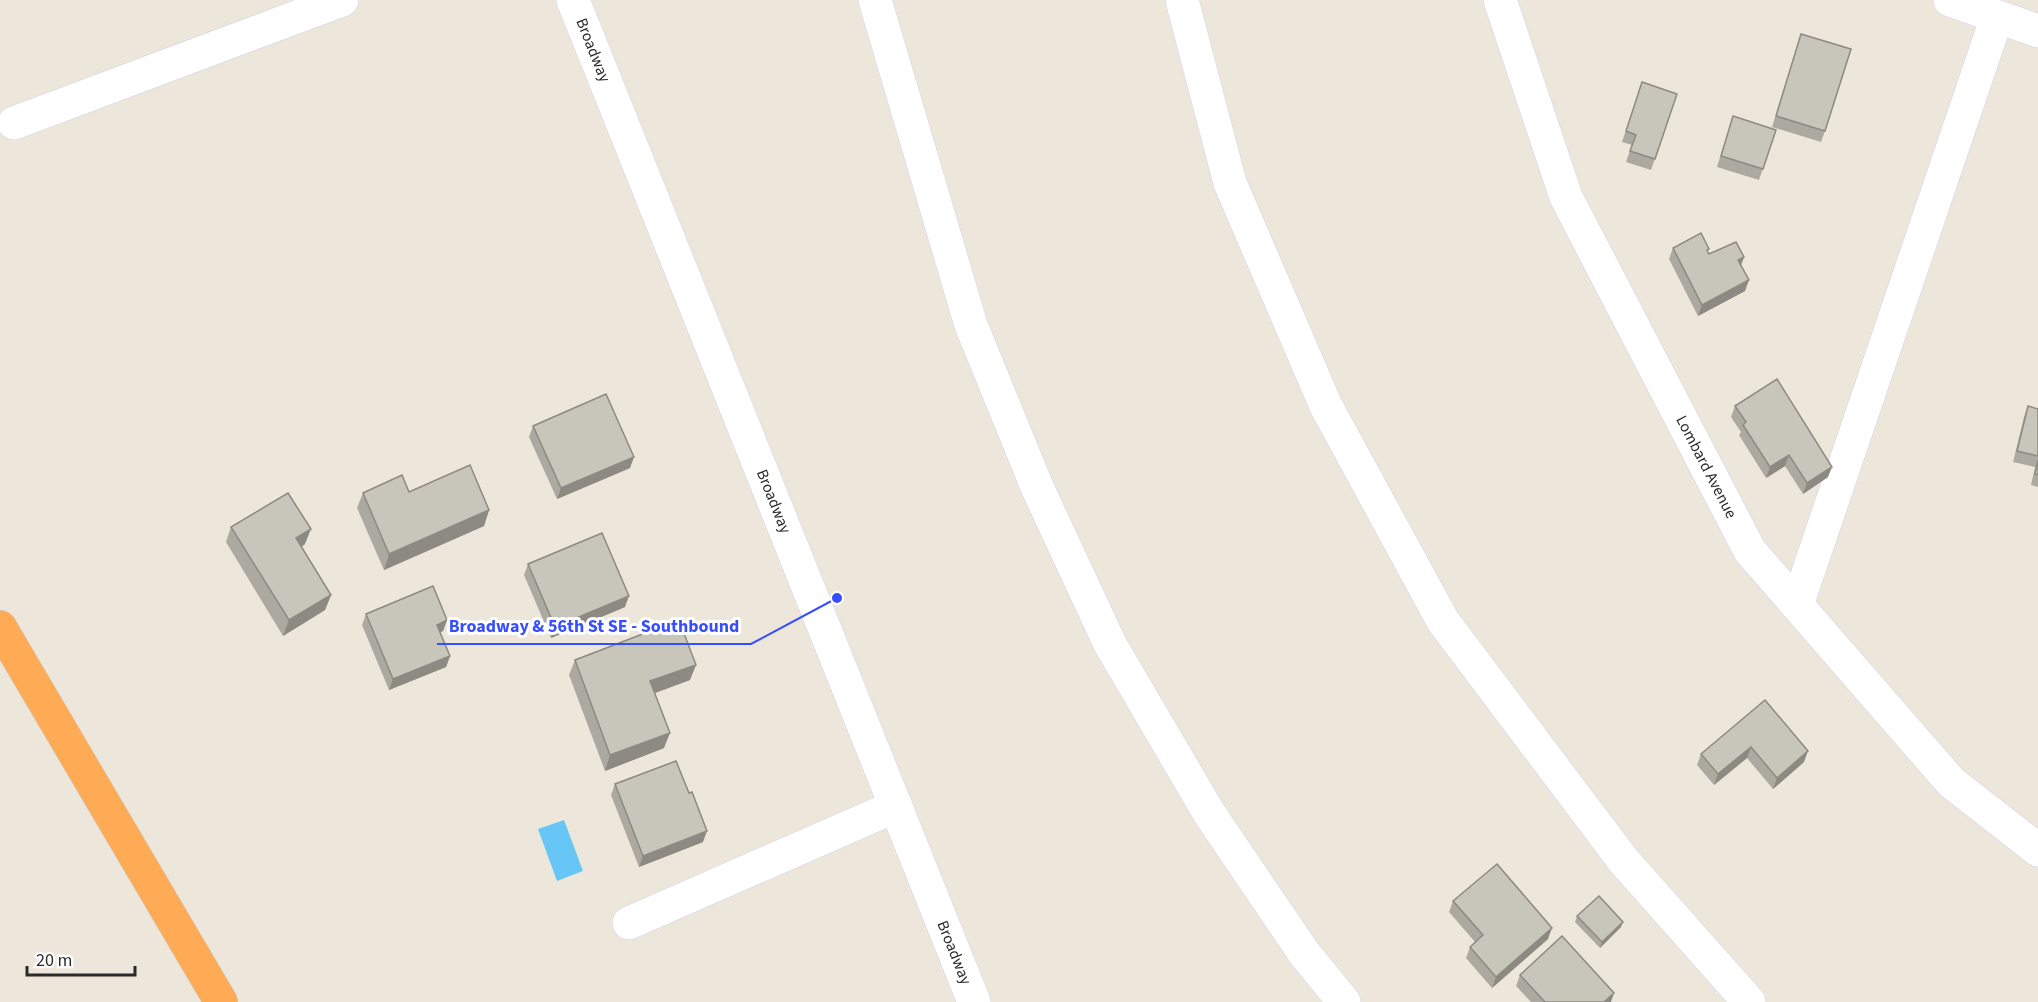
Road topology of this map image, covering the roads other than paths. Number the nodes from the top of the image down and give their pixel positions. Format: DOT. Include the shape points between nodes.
graph roads {
  1 [pos="342,0"];
  2 [pos="573,0"];
  3 [pos="875,0"];
  4 [pos="1182,0"];
  5 [pos="1500,0"];
  6 [pos="1972,6"];
  7 [pos="2038,31"];
  8 [pos="14,123"];
  9 [pos="1797,605"];
  10 [pos="0,627"];
  11 [pos="896,806"];
  12 [pos="2038,850"];
  13 [pos="630,923"];
  14 [pos="221,1002"];
  15 [pos="974,1002"];
  16 [pos="1344,1002"];
  17 [pos="1749,1002"];
  1 -- 8 [label="street"];
  2 -- 11 [label="street, Broadway"];
  3 -- 16 [label="street" via="971,325 1036,487 1110,644 1209,813 1304,953"];
  4 -- 17 [label="street" via="1230,183 1326,406 1443,621 1623,860"];
  5 -- 9 [label="street, Lombard Avenue" via="1566,197 1750,551"];
  6 -- 7 [label="street"];
  6 -- 9 [label="street"];
  9 -- 12 [label="street, Lombard Avenue" via="1951,782"];
  10 -- 14 [label="highway"];
  11 -- 13 [label="street"];
  11 -- 15 [label="street, Broadway"];
}
